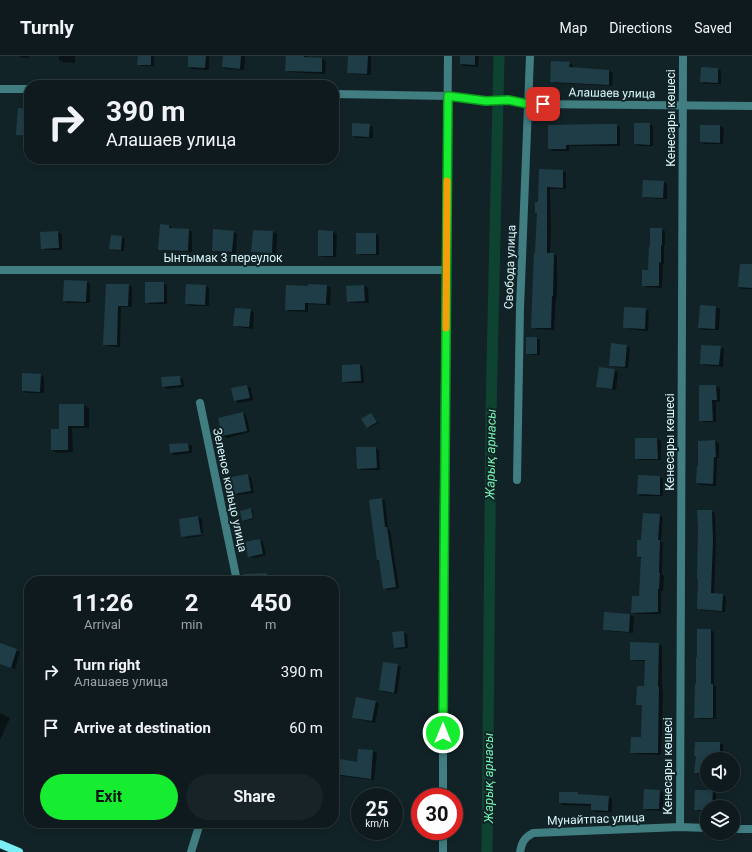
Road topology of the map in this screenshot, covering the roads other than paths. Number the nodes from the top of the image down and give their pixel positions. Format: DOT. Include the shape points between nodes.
graph roads {
  1 [pos="448,56"];
  2 [pos="530,56"];
  3 [pos="683,56"];
  4 [pos="0,89"];
  5 [pos="24,89"];
  6 [pos="339,94"];
  7 [pos="448,96"];
  8 [pos="528,104"];
  9 [pos="683,106"];
  10 [pos="752,106"];
  11 [pos="0,270"];
  12 [pos="446,270"];
  13 [pos="200,403"];
  14 [pos="517,480"];
  15 [pos="236,576"];
  16 [pos="443,788"];
  17 [pos="680,827"];
  18 [pos="198,828"];
  19 [pos="700,828"];
  20 [pos="740,829"];
  21 [pos="752,829"];
  22 [pos="443,840"];
  23 [pos="3,848"];
  24 [pos="19,852"];
  25 [pos="191,852"];
  26 [pos="443,852"];
  27 [pos="520,852"];
  1 -- 7 [label="street"];
  2 -- 8 [label="street, Свобода улица"];
  3 -- 9 [label="street, Кенесары көшесі"];
  4 -- 5 [label="street"];
  6 -- 7 [label="street, Алашаев улица"];
  7 -- 8 [label="street, Алашаев улица"];
  7 -- 12 [label="street"];
  8 -- 9 [label="street, Алашаев улица"];
  8 -- 14 [label="street, Свобода улица" via="520,308"];
  9 -- 10 [label="street, Алашаев улица"];
  9 -- 17 [label="street, Кенесары көшесі"];
  11 -- 12 [label="street, Ынтымак 3 переулок"];
  12 -- 16 [label="street"];
  13 -- 15 [label="street, Зеленое кольцо улица"];
  17 -- 19 [label="street, Мунайтпас улица"];
  17 -- 27 [label="street, Мунайтпас улица" via="533,833 526,837"];
  18 -- 25 [label="street"];
  20 -- 21 [label="street"];
  22 -- 26 [label="street"];
  23 -- 24 [label="street"];
}
